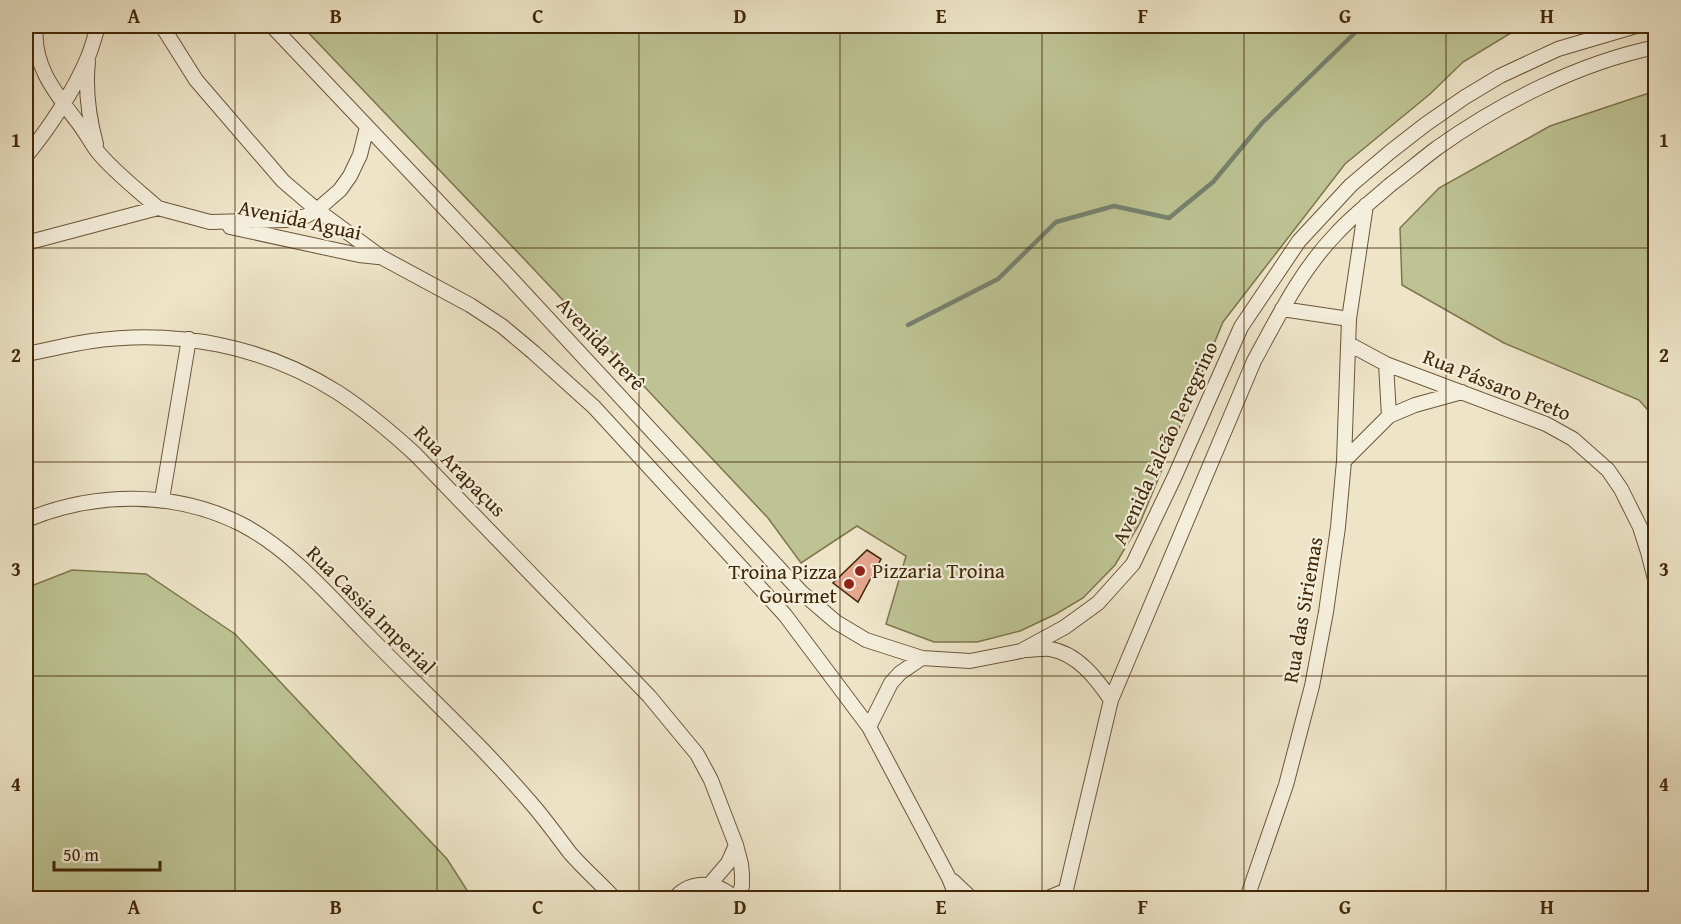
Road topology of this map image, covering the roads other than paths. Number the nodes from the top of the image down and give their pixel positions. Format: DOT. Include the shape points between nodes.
graph roads {
  1 [pos="36,26"];
  2 [pos="98,26"];
  3 [pos="162,26"];
  4 [pos="272,26"];
  5 [pos="1636,26"];
  6 [pos="1656,47"];
  7 [pos="32,56"];
  8 [pos="88,57"];
  9 [pos="63,103"];
  10 [pos="368,127"];
  11 [pos="98,152"];
  12 [pos="26,156"];
  13 [pos="1366,205"];
  14 [pos="158,208"];
  15 [pos="317,210"];
  16 [pos="210,222"];
  17 [pos="26,243"];
  18 [pos="381,257"];
  19 [pos="1282,309"];
  20 [pos="1349,319"];
  21 [pos="189,339"];
  22 [pos="1349,344"];
  23 [pos="26,354"];
  24 [pos="1386,364"];
  25 [pos="1462,392"];
  26 [pos="1389,416"];
  27 [pos="1344,461"];
  28 [pos="162,500"];
  29 [pos="26,520"];
  30 [pos="1656,583"];
  31 [pos="1021,651"];
  32 [pos="922,658"];
  33 [pos="1111,700"];
  34 [pos="869,727"];
  35 [pos="736,845"];
  36 [pos="949,878"];
  37 [pos="710,884"];
  38 [pos="1064,895"];
  39 [pos="614,898"];
  40 [pos="675,898"];
  41 [pos="736,898"];
  42 [pos="957,898"];
  43 [pos="971,898"];
  44 [pos="1048,898"];
  45 [pos="1247,898"];
  1 -- 7 [label="street"];
  2 -- 8 [label="street"];
  3 -- 15 [label="street" via="196,80 283,181"];
  4 -- 10 [label="street, Avenida Irerê"];
  5 -- 31 [label="street, Avenida Falcão Peregrino" via="1558,49 1500,76 1426,124 1351,186 1299,241 1241,327 1133,564 1098,603"];
  6 -- 13 [label="street" via="1631,52 1557,80 1507,105 1436,148"];
  7 -- 9 [label="street"];
  8 -- 9 [label="street"];
  8 -- 11 [label="street" via="88,104"];
  9 -- 11 [label="street"];
  9 -- 12 [label="street"];
  10 -- 15 [label="street" via="350,176"];
  10 -- 32 [label="street, Avenida Irerê" via="801,592 836,622 866,640"];
  11 -- 14 [label="street"];
  13 -- 19 [label="street" via="1335,235"];
  13 -- 20 [label="street, Rua das Siriemas"];
  14 -- 16 [label="street, Avenida Aguai"];
  14 -- 17 [label="street, Avenida Aguai"];
  15 -- 16 [label="street, Avenida Aguai" via="286,220"];
  15 -- 18 [label="street"];
  16 -- 18 [label="street, Avenida Aguai"];
  18 -- 34 [label="street" via="470,305 510,333 594,407 786,615"];
  19 -- 20 [label="street"];
  19 -- 33 [label="street" via="1254,361"];
  20 -- 22 [label="street, Rua das Siriemas"];
  21 -- 23 [label="street, Rua Arapaçus" via="137,337 92,341"];
  21 -- 28 [label="street"];
  21 -- 35 [label="street, Rua Arapaçus" via="243,350 313,379 346,398 416,454 678,730 711,780"];
  22 -- 24 [label="street, Rua Pássaro Preto"];
  22 -- 27 [label="street, Rua das Siriemas"];
  24 -- 25 [label="street, Rua Pássaro Preto"];
  24 -- 26 [label="street"];
  25 -- 26 [label="street"];
  25 -- 30 [label="street, Rua Pássaro Preto" via="1546,424 1595,457 1631,507"];
  26 -- 27 [label="street"];
  27 -- 45 [label="street, Rua das Siriemas" via="1326,612 1312,686 1286,785"];
  28 -- 29 [label="street, Rua Cassia Imperial" via="135,498 82,503"];
  28 -- 39 [label="street, Rua Cassia Imperial" via="239,523 308,574 532,803 572,854"];
  31 -- 32 [label="street, Avenida Falcão Peregrino" via="970,661"];
  31 -- 33 [label="street" via="1050,649 1069,655 1085,667"];
  32 -- 34 [label="street" via="891,683"];
  33 -- 38 [label="street"];
  34 -- 36 [label="street"];
  35 -- 37 [label="street" via="728,863"];
  35 -- 41 [label="street, Rua Arapaçus" via="742,886"];
  36 -- 42 [label="street"];
  36 -- 43 [label="street"];
  37 -- 40 [label="street" via="686,888"];
  37 -- 41 [label="street"];
  38 -- 44 [label="street"];
}
